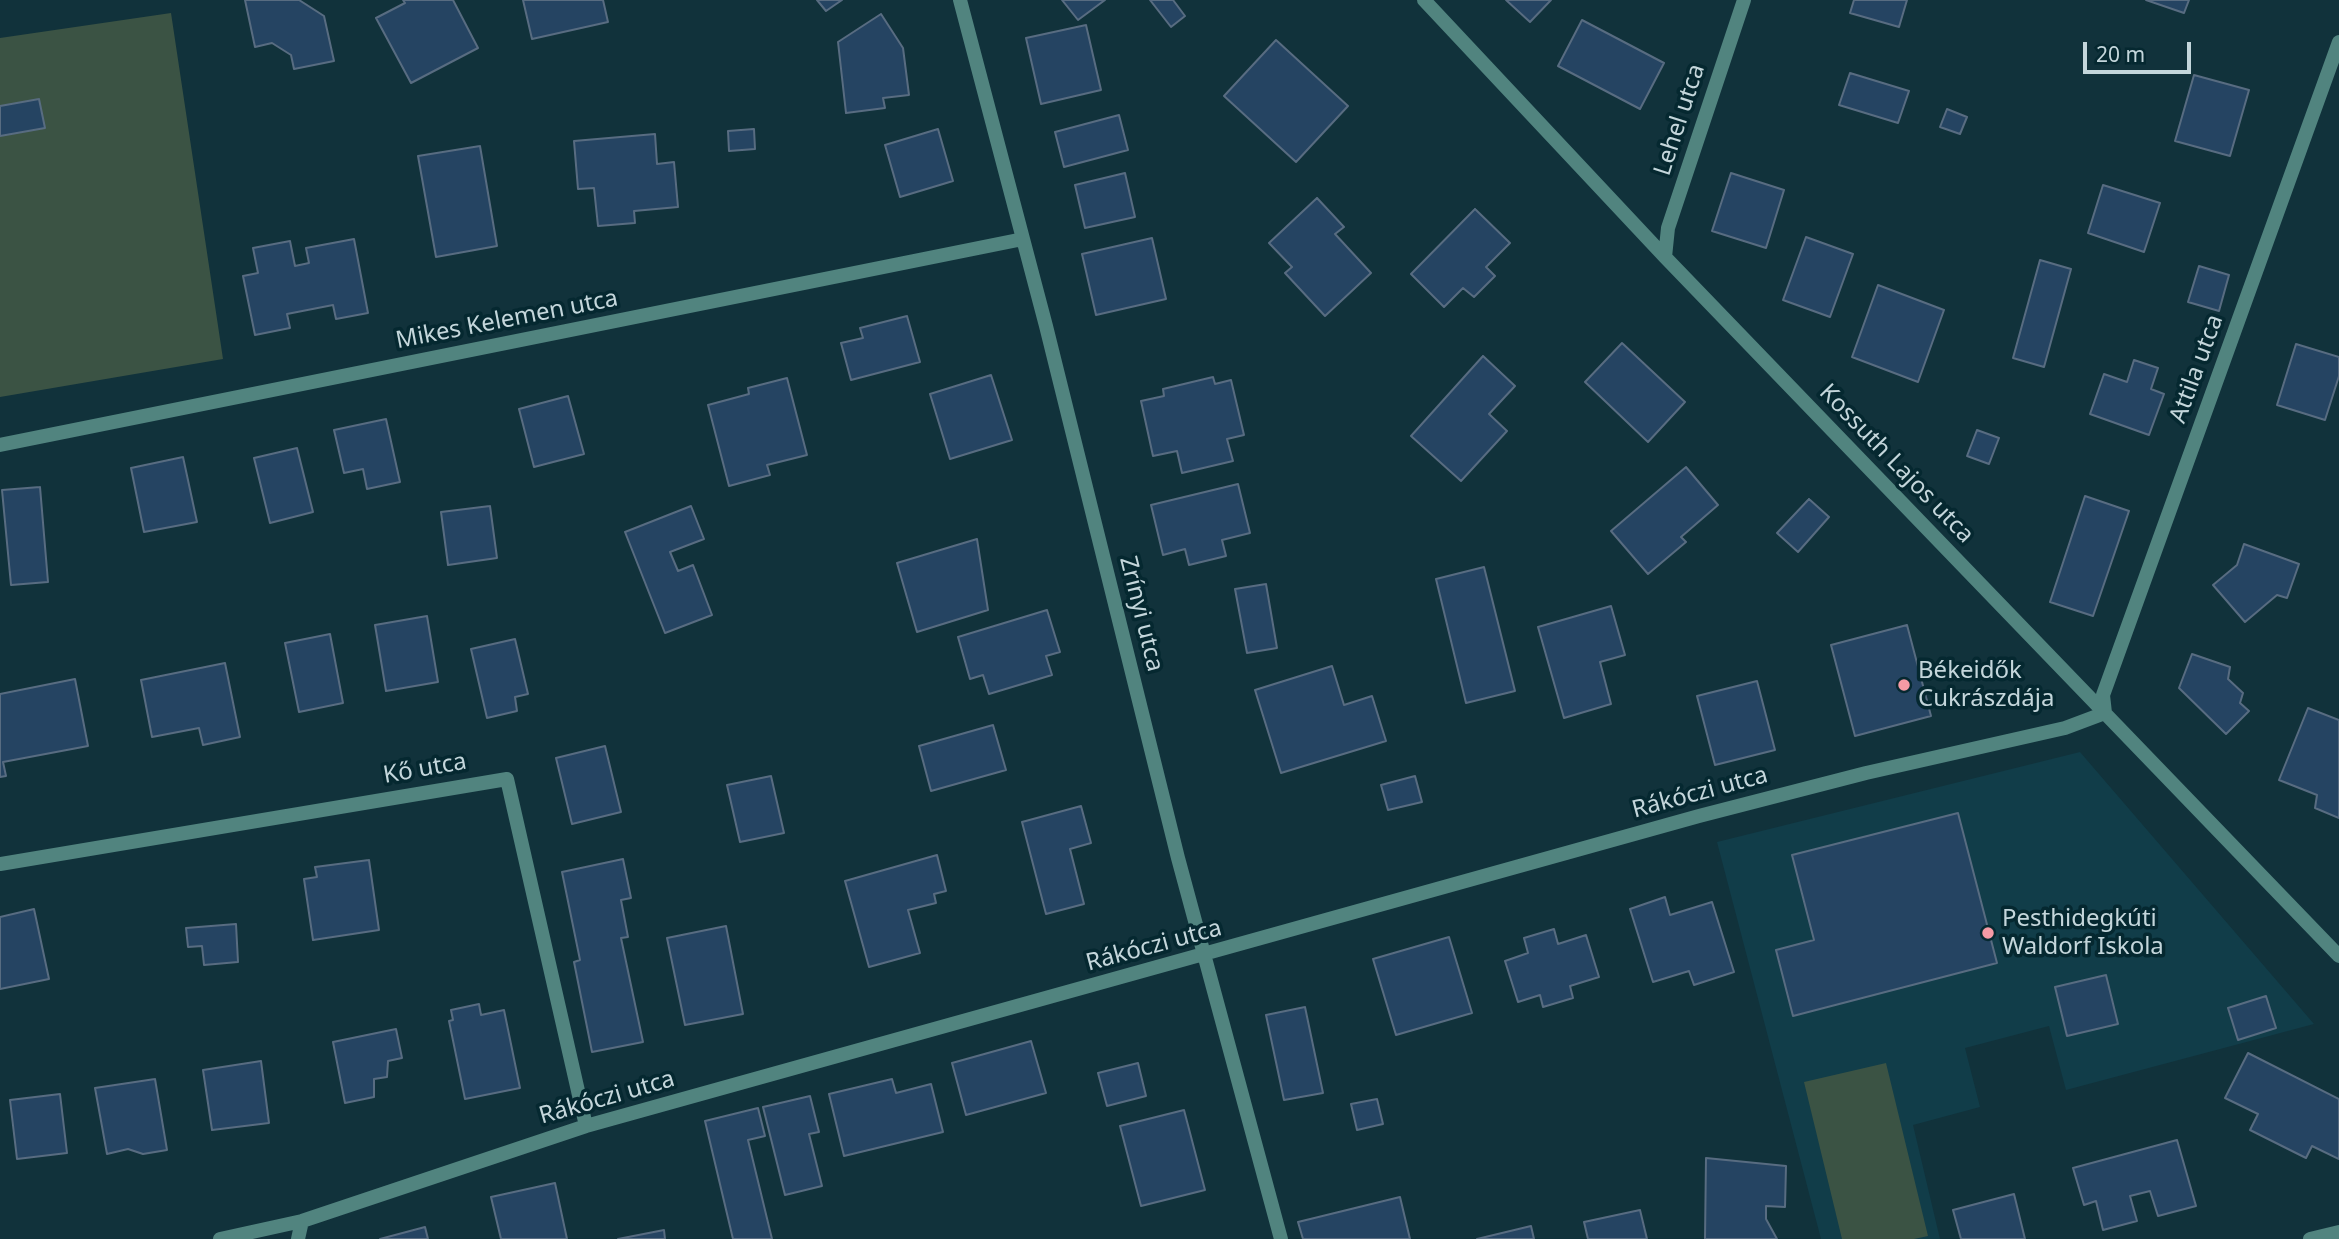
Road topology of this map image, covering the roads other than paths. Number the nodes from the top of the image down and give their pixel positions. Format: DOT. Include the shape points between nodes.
graph roads {
  1 [pos="960,0"];
  2 [pos="1424,0"];
  3 [pos="1744,0"];
  4 [pos="2339,42"];
  5 [pos="1023,239"];
  6 [pos="1665,257"];
  7 [pos="0,445"];
  8 [pos="2105,713"];
  9 [pos="0,864"];
  10 [pos="1204,956"];
  11 [pos="2339,956"];
  12 [pos="586,1126"];
  13 [pos="302,1221"];
  14 [pos="2339,1232"];
  15 [pos="220,1239"];
  16 [pos="298,1239"];
  17 [pos="1281,1239"];
  18 [pos="2310,1239"];
  1 -- 5 [label="street, Zrínyi utca"];
  2 -- 6 [label="street, Kossuth Lajos utca"];
  3 -- 6 [label="street, Lehel utca" via="1668,228"];
  4 -- 8 [label="street, Attila utca" via="2104,695"];
  5 -- 7 [label="street, Mikes Kelemen utca"];
  5 -- 10 [label="street, Zrínyi utca"];
  6 -- 8 [label="street, Kossuth Lajos utca"];
  8 -- 10 [label="street, Rákóczi utca" via="2065,727 1711,813"];
  8 -- 11 [label="street, Kossuth Lajos utca"];
  9 -- 12 [label="street, Kő utca" via="507,779"];
  10 -- 12 [label="street, Rákóczi utca"];
  10 -- 17 [label="street, Zrínyi utca"];
  12 -- 13 [label="street, Rákóczi utca"];
  13 -- 15 [label="street, Rákóczi utca"];
  13 -- 16 [label="street"];
  14 -- 18 [label="street"];
}
